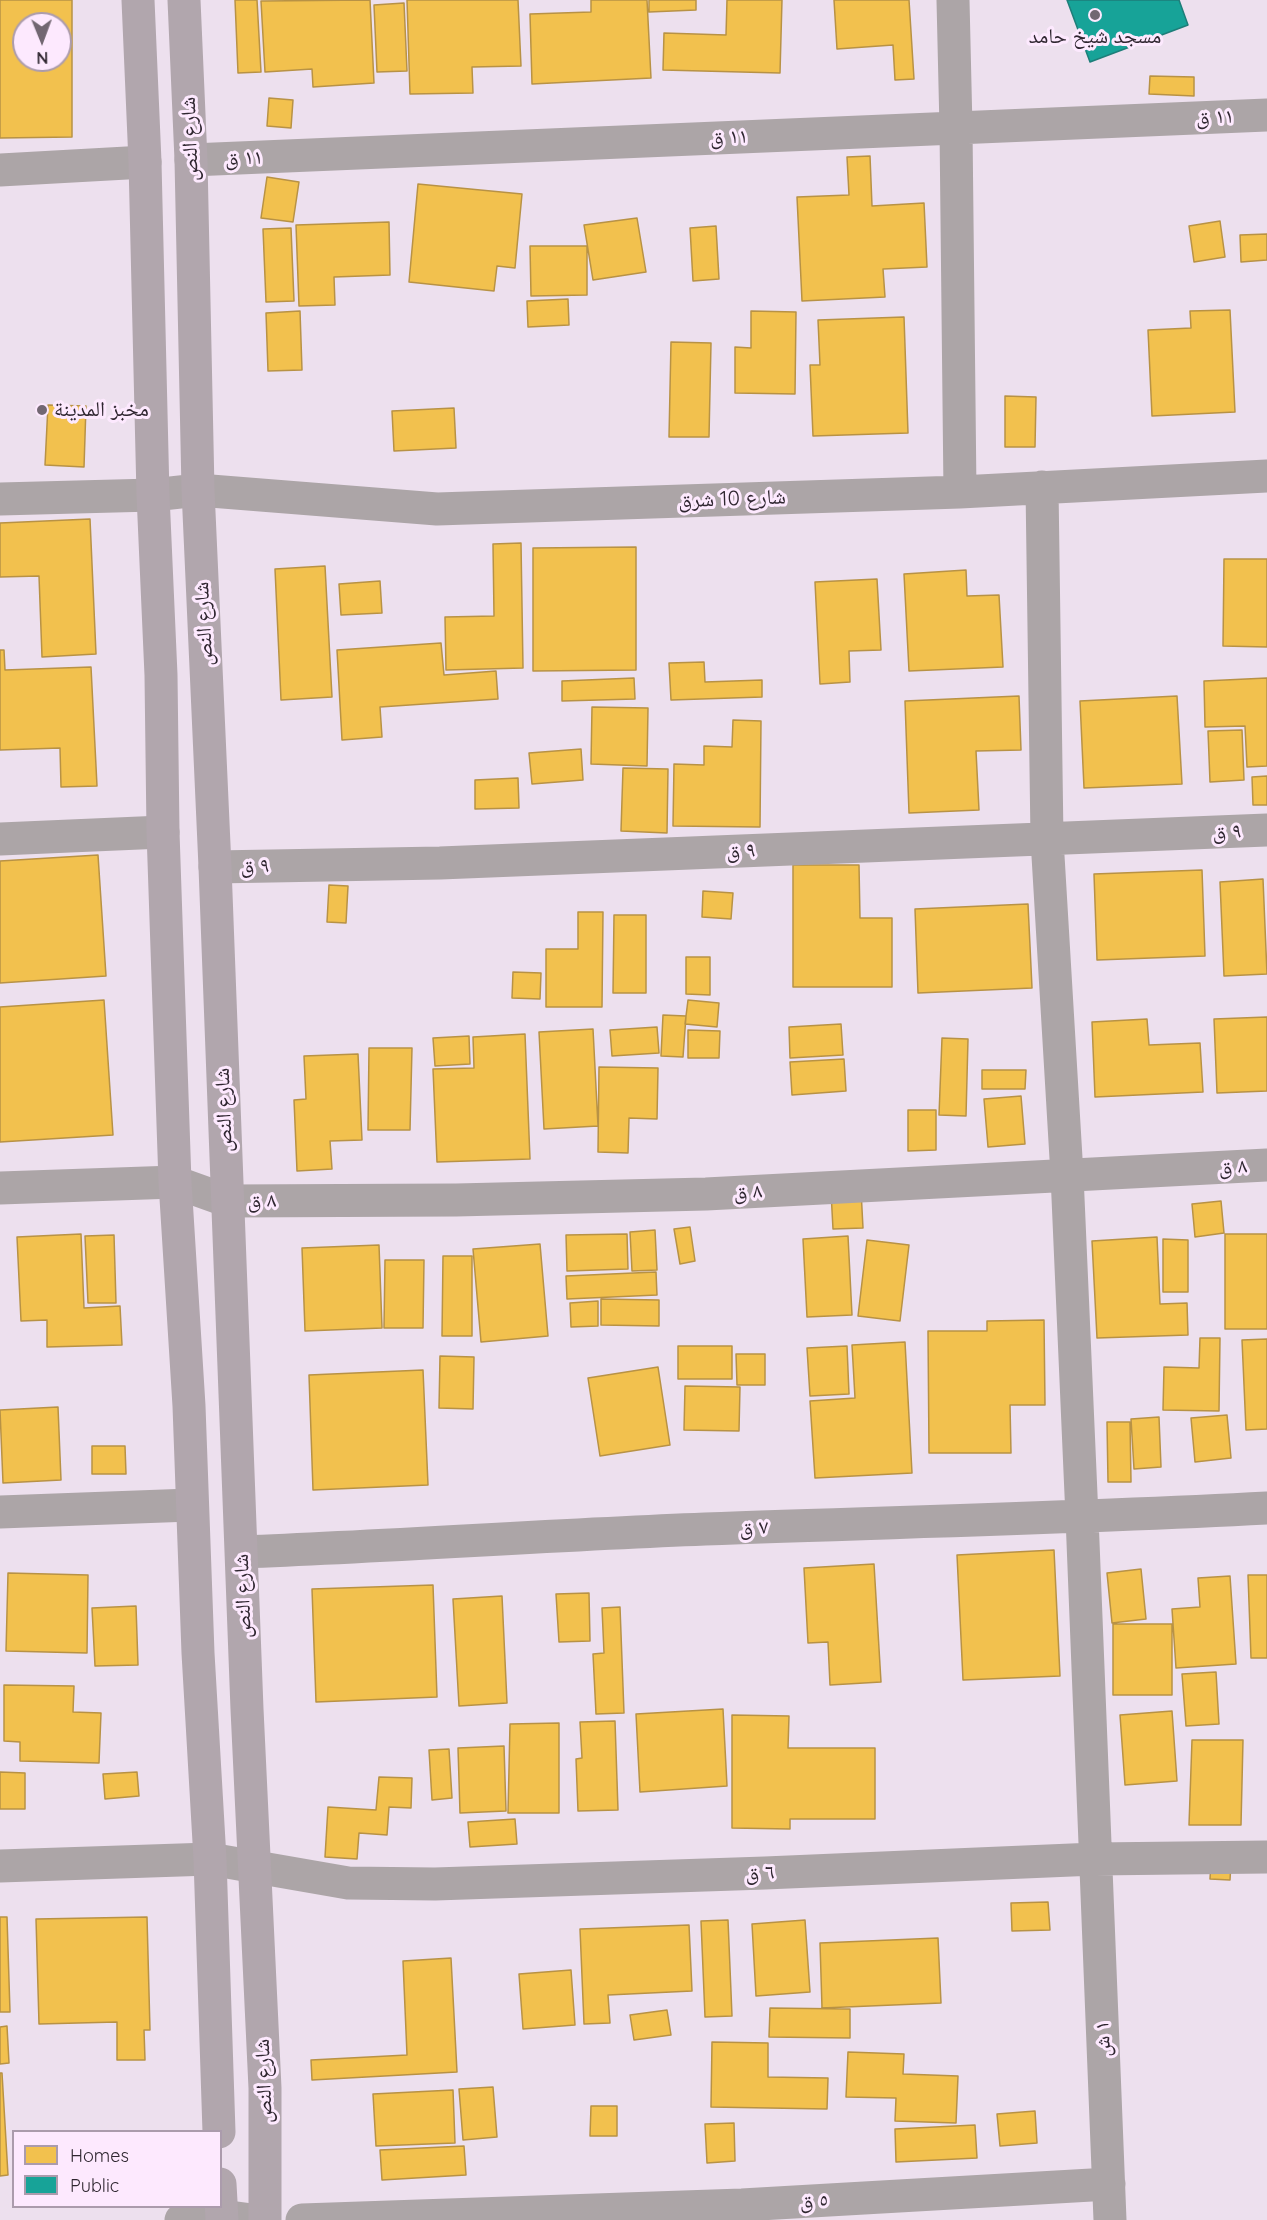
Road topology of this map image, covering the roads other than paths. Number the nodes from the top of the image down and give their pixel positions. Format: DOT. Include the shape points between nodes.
graph roads {
  1 [pos="138,0"];
  2 [pos="184,0"];
  3 [pos="953,0"];
  4 [pos="1267,115"];
  5 [pos="957,128"];
  6 [pos="191,160"];
  7 [pos="145,162"];
  8 [pos="0,170"];
  9 [pos="1267,476"];
  10 [pos="1042,487"];
  11 [pos="198,490"];
  12 [pos="960,492"];
  13 [pos="153,495"];
  14 [pos="0,499"];
  15 [pos="1267,830"];
  16 [pos="163,832"];
  17 [pos="0,839"];
  18 [pos="1047,839"];
  19 [pos="215,867"];
  20 [pos="1267,1165"];
  21 [pos="1067,1175"];
  22 [pos="175,1182"];
  23 [pos="0,1188"];
  24 [pos="228,1202"];
  25 [pos="191,1505"];
  26 [pos="1267,1508"];
  27 [pos="0,1512"];
  28 [pos="1082,1517"];
  29 [pos="242,1552"];
  30 [pos="1267,1857"];
  31 [pos="210,1859"];
  32 [pos="1095,1859"];
  33 [pos="0,1866"];
  34 [pos="254,1867"];
  35 [pos="219,2130"];
  36 [pos="1110,2184"];
  37 [pos="222,2190"];
  38 [pos="232,2219"];
  39 [pos="181,2220"];
  40 [pos="265,2220"];
  41 [pos="302,2220"];
  42 [pos="1110,2220"];
  1 -- 7 [label="main road"];
  2 -- 6 [label="main road, شارع النص"];
  3 -- 5 [label="street"];
  4 -- 5 [label="street, ١١ ق"];
  5 -- 6 [label="street, ١١ ق"];
  5 -- 12 [label="street"];
  6 -- 11 [label="main road, شارع النص"];
  7 -- 8 [label="street"];
  7 -- 13 [label="main road"];
  9 -- 10 [label="street, شارع 10 شرق"];
  10 -- 12 [label="street, شارع 10 شرق"];
  10 -- 18 [label="street, ١ ش"];
  11 -- 12 [label="street, شارع 10 شرق" via="437,509"];
  11 -- 13 [label="street, شارع 10 شرق"];
  11 -- 19 [label="main road, شارع النص"];
  13 -- 14 [label="street, شارع 10 شرق"];
  13 -- 16 [label="main road"];
  15 -- 18 [label="street, ٩ ق"];
  16 -- 17 [label="street"];
  16 -- 22 [label="main road"];
  18 -- 19 [label="street, ٩ ق" via="440,863"];
  18 -- 21 [label="street, ١ ش"];
  19 -- 24 [label="main road, شارع النص"];
  20 -- 21 [label="street, ٨ ق"];
  21 -- 24 [label="street, ٨ ق" via="706,1194"];
  21 -- 28 [label="street, ١ ش"];
  22 -- 23 [label="street"];
  22 -- 24 [label="street"];
  22 -- 25 [label="main road"];
  24 -- 29 [label="main road, شارع النص"];
  25 -- 27 [label="street"];
  25 -- 31 [label="main road"];
  26 -- 28 [label="street, ٧ ق"];
  28 -- 29 [label="street, ٧ ق" via="703,1529"];
  28 -- 32 [label="street, ١ ش"];
  29 -- 34 [label="main road, شارع النص"];
  30 -- 32 [label="street, ٦ ق"];
  31 -- 33 [label="street, ٦ ق"];
  31 -- 34 [label="street, ٦ ق"];
  31 -- 35 [label="main road"];
  32 -- 34 [label="street, ٦ ق" via="435,1884 348,1883"];
  32 -- 36 [label="street, ١ ش"];
  34 -- 40 [label="main road, شارع النص" via="265,2088"];
  36 -- 41 [label="street, ٥ ق" via="742,2205"];
  36 -- 42 [label="street, ١ ش"];
  37 -- 38 [label="main road"];
  38 -- 39 [label="street"];
}
